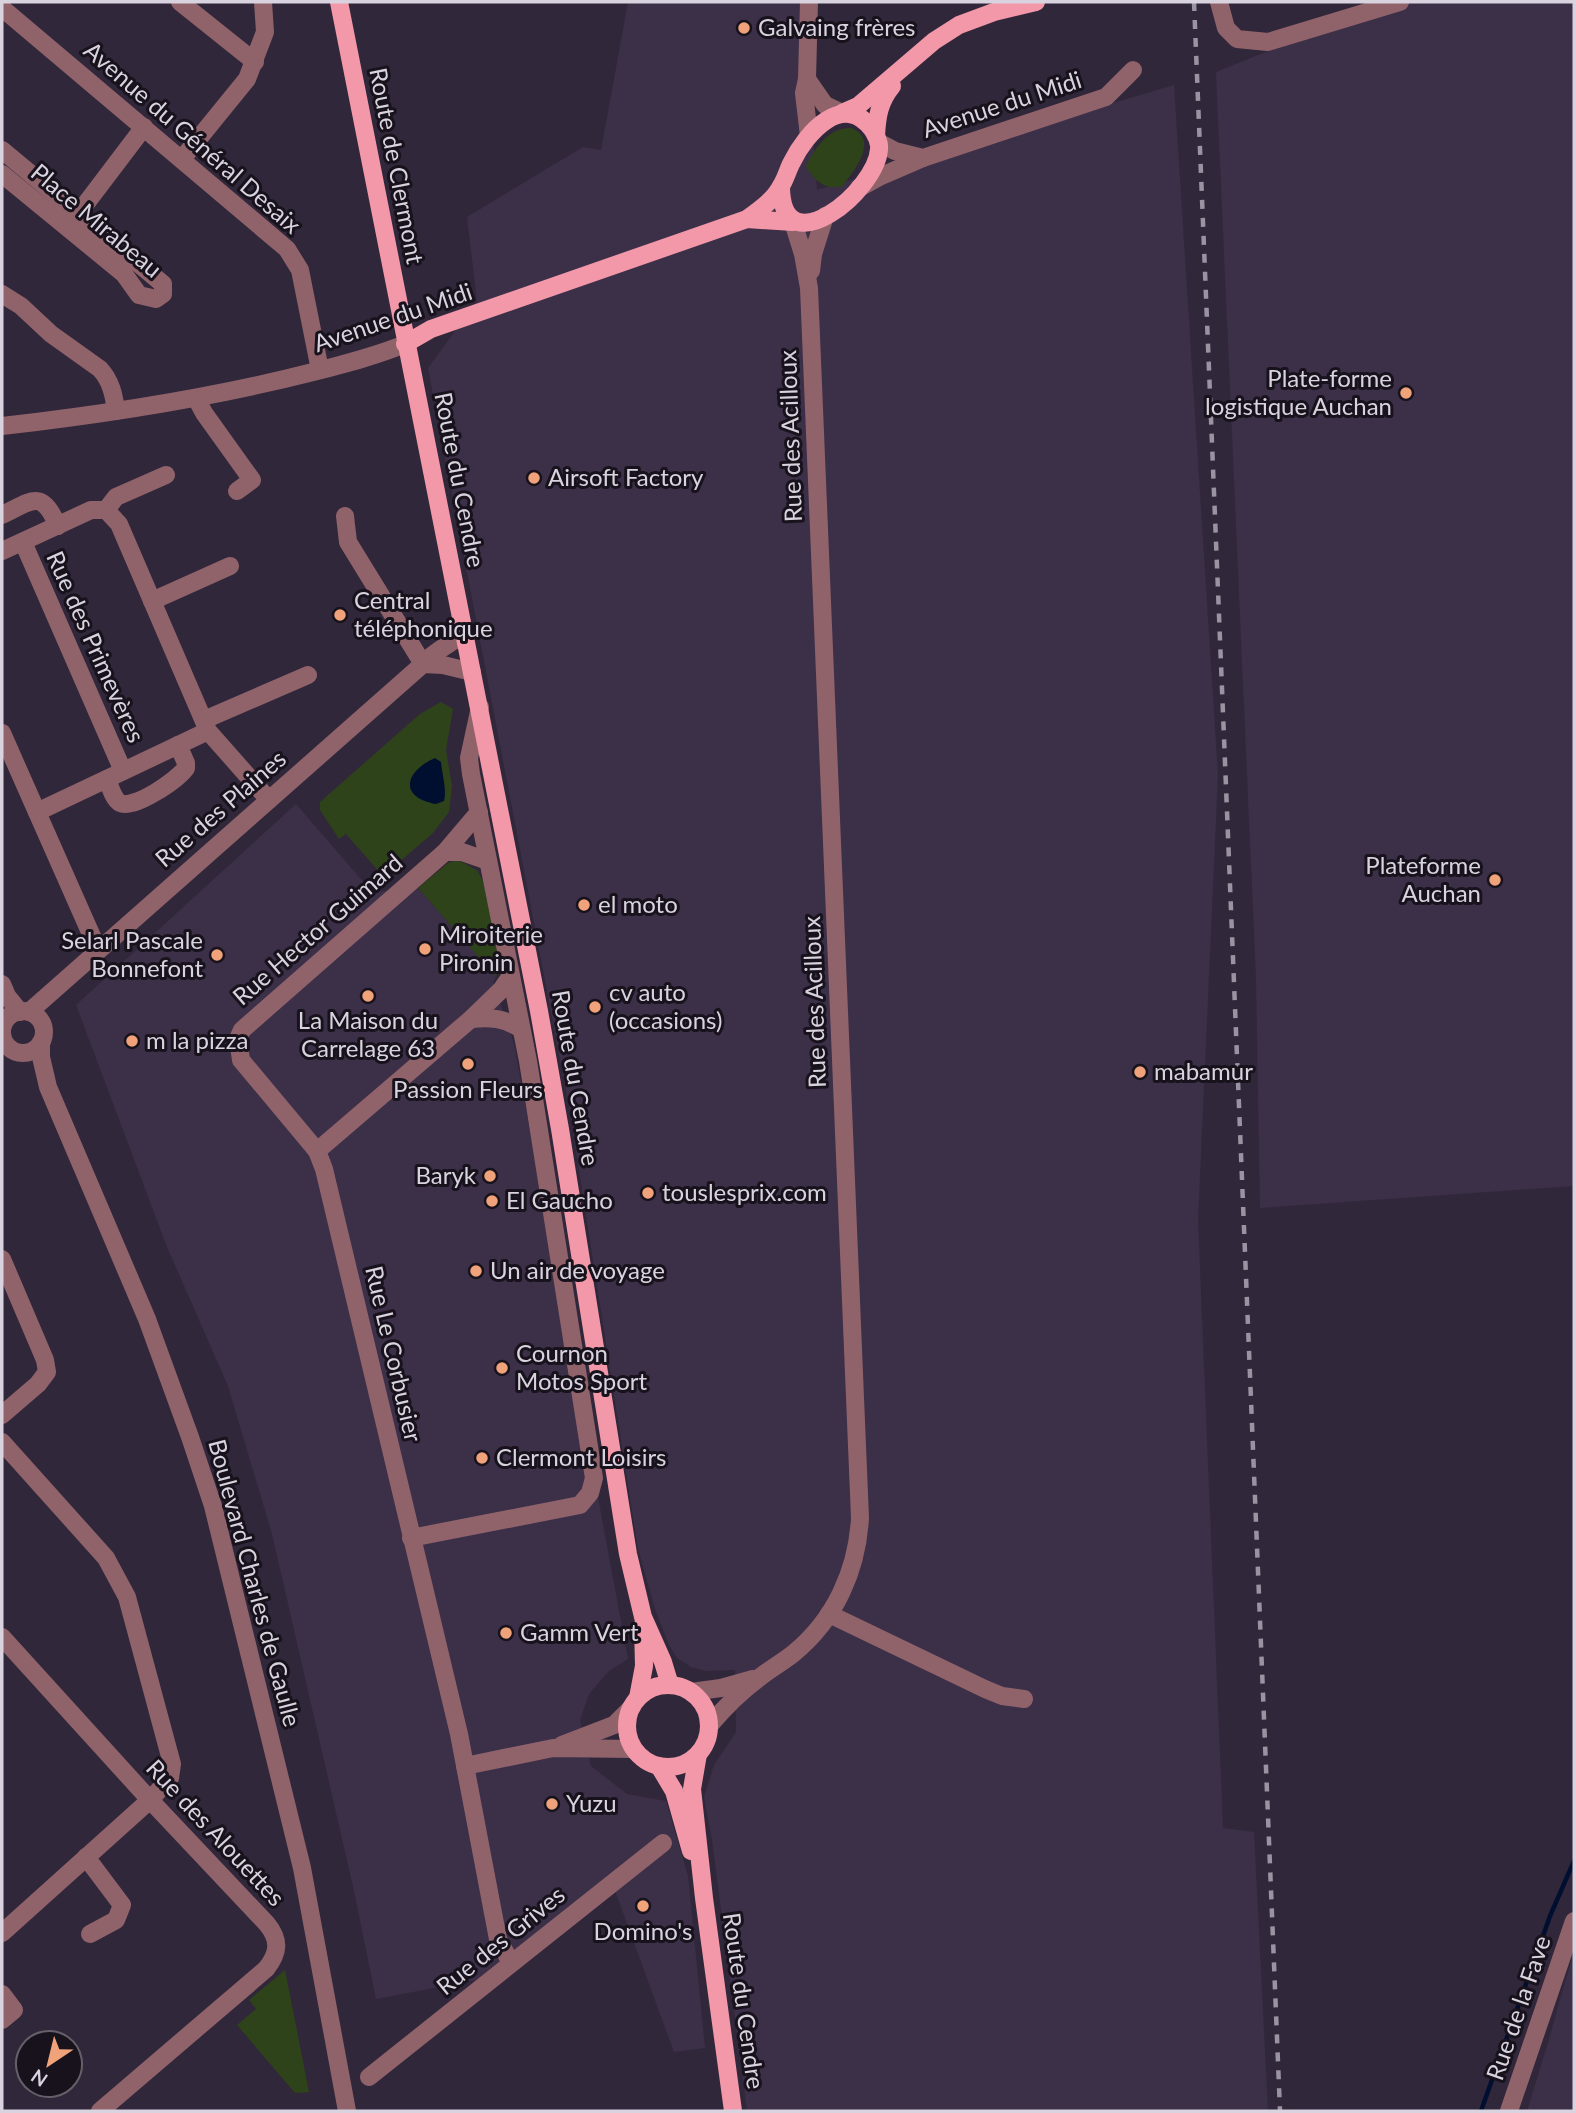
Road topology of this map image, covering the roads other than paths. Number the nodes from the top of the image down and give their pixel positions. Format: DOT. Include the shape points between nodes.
graph roads {
  1 [pos="180,2"];
  2 [pos="263,2"];
  3 [pos="340,2"];
  4 [pos="809,2"];
  5 [pos="1036,2"];
  6 [pos="1219,2"];
  7 [pos="1400,2"];
  8 [pos="2,8"];
  9 [pos="255,62"];
  10 [pos="902,68"];
  11 [pos="1133,70"];
  12 [pos="807,79"];
  13 [pos="842,113"];
  14 [pos="144,127"];
  15 [pos="809,136"];
  16 [pos="877,139"];
  17 [pos="2,150"];
  18 [pos="923,158"];
  19 [pos="182,159"];
  20 [pos="2,174"];
  21 [pos="781,188"];
  22 [pos="859,188"];
  23 [pos="78,214"];
  24 [pos="825,216"];
  25 [pos="747,219"];
  26 [pos="793,222"];
  27 [pos="809,288"];
  28 [pos="2,294"];
  29 [pos="405,344"];
  30 [pos="320,370"];
  31 [pos="196,398"];
  32 [pos="116,411"];
  33 [pos="2,426"];
  34 [pos="166,475"];
  35 [pos="237,491"];
  36 [pos="106,510"];
  37 [pos="2,514"];
  38 [pos="345,516"];
  39 [pos="58,526"];
  40 [pos="23,542"];
  41 [pos="2,551"];
  42 [pos="230,566"];
  43 [pos="152,601"];
  44 [pos="464,633"];
  45 [pos="424,664"];
  46 [pos="472,672"];
  47 [pos="308,675"];
  48 [pos="480,707"];
  49 [pos="206,726"];
  50 [pos="2,733"];
  51 [pos="178,745"];
  52 [pos="115,775"];
  53 [pos="268,800"];
  54 [pos="37,812"];
  55 [pos="479,812"];
  56 [pos="445,852"];
  57 [pos="488,861"];
  58 [pos="98,950"];
  59 [pos="510,977"];
  60 [pos="4,990"];
  61 [pos="52,992"];
  62 [pos="12,1018"];
  63 [pos="471,1019"];
  64 [pos="521,1029"];
  65 [pos="42,1035"];
  66 [pos="9,1051"];
  67 [pos="48,1087"];
  68 [pos="317,1151"];
  69 [pos="2,1259"];
  70 [pos="2,1415"];
  71 [pos="2,1442"];
  72 [pos="411,1538"];
  73 [pos="829,1614"];
  74 [pos="643,1617"];
  75 [pos="2,1637"];
  76 [pos="760,1677"];
  77 [pos="670,1685"];
  78 [pos="691,1692"];
  79 [pos="1024,1699"];
  80 [pos="635,1702"];
  81 [pos="709,1726"];
  82 [pos="553,1748"];
  83 [pos="633,1749"];
  84 [pos="698,1754"];
  85 [pos="465,1766"];
  86 [pos="659,1766"];
  87 [pos="150,1800"];
  88 [pos="663,1843"];
  89 [pos="86,1857"];
  90 [pos="704,1898"];
  91 [pos="1574,1922"];
  92 [pos="2,1933"];
  93 [pos="90,1934"];
  94 [pos="512,1963"];
  95 [pos="2,1994"];
  96 [pos="2,2020"];
  97 [pos="369,2077"];
  98 [pos="100,2111"];
  99 [pos="347,2111"];
  100 [pos="733,2111"];
  101 [pos="1509,2111"];
  1 -- 9 [label="street"];
  2 -- 9 [label="street" via="265,32"];
  3 -- 29 [label="main road, Route de Clermont"];
  4 -- 12 [label="street"];
  5 -- 10 [label="main road" via="960,26"];
  6 -- 7 [label="street" via="1226,28 1237,38 1268,42"];
  8 -- 14 [label="street, Avenue du Général Desaix"];
  9 -- 19 [label="street" via="247,79"];
  10 -- 13 [label="main road" via="864,102"];
  10 -- 16 [label="main road" via="880,105"];
  11 -- 18 [label="street, Avenue du Midi" via="1105,97"];
  12 -- 13 [label="street" via="825,105"];
  12 -- 15 [label="street"];
  13 -- 15 [label="main road"];
  13 -- 16 [label="main road" via="865,122"];
  14 -- 19 [label="street, Avenue du Général Desaix"];
  14 -- 23 [label="street, Place Mirabeau"];
  15 -- 21 [label="main road"];
  16 -- 18 [label="street, Avenue du Midi" via="895,151"];
  16 -- 22 [label="main road" via="875,164"];
  17 -- 23 [label="street, Place Mirabeau"];
  18 -- 22 [label="street"];
  19 -- 30 [label="street, Avenue du Général Desaix" via="278,240 298,264"];
  20 -- 23 [label="street, Place Mirabeau" via="124,274 139,295 156,299 163,294 163,284"];
  21 -- 25 [label="main road, Avenue du Midi"];
  21 -- 26 [label="main road" via="781,204"];
  22 -- 24 [label="main road"];
  24 -- 26 [label="main road" via="808,223"];
  24 -- 27 [label="street, Rue des Acilloux"];
  25 -- 26 [label="main road, Avenue du Midi"];
  25 -- 29 [label="main road, Avenue du Midi" via="431,329"];
  26 -- 27 [label="street, Rue des Acilloux"];
  27 -- 73 [label="street, Rue des Acilloux" via="860,1518 852,1567"];
  28 -- 32 [label="street" via="100,369 114,395"];
  29 -- 30 [label="street, Avenue du Midi"];
  29 -- 44 [label="main road, Route du Cendre"];
  30 -- 31 [label="street, Avenue du Midi"];
  31 -- 32 [label="street, Avenue du Midi"];
  31 -- 35 [label="street" via="252,480"];
  32 -- 33 [label="street, Avenue du Midi"];
  34 -- 36 [label="street" via="116,498"];
  36 -- 39 [label="street" via="91,510"];
  36 -- 43 [label="street" via="119,524"];
  37 -- 39 [label="street" via="41,501 49,506"];
  38 -- 45 [label="street" via="348,542"];
  39 -- 40 [label="street"];
  40 -- 41 [label="street"];
  40 -- 52 [label="street, Rue des Primevères"];
  42 -- 43 [label="street"];
  43 -- 49 [label="street"];
  44 -- 45 [label="street, Rue des Plaines"];
  44 -- 46 [label="main road, Route du Cendre"];
  45 -- 46 [label="street"];
  45 -- 53 [label="street, Rue des Plaines"];
  46 -- 48 [label="main road, Route du Cendre"];
  47 -- 49 [label="street"];
  48 -- 55 [label="street" via="469,758"];
  48 -- 74 [label="main road, Route du Cendre" via="558,1115 628,1554"];
  49 -- 51 [label="street"];
  49 -- 53 [label="street"];
  50 -- 54 [label="street"];
  51 -- 52 [label="street"];
  51 -- 52 [label="street, Rue des Primevères" via="186,768 154,793 121,803 116,798"];
  52 -- 54 [label="street"];
  53 -- 58 [label="street, Rue des Plaines"];
  54 -- 58 [label="street"];
  55 -- 56 [label="street"];
  55 -- 57 [label="street"];
  56 -- 57 [label="street"];
  56 -- 68 [label="street, Rue Hector Guimard" via="242,1030 238,1039 241,1060"];
  57 -- 59 [label="street"];
  58 -- 61 [label="street, Rue des Plaines"];
  59 -- 63 [label="street"];
  59 -- 64 [label="street"];
  60 -- 62 [label="street"];
  61 -- 62 [label="street, Rue des Plaines"];
  61 -- 65 [label="street"];
  62 -- 65 [label="street" via="36,1016"];
  62 -- 66 [label="street" via="4,1041"];
  63 -- 64 [label="street" via="507,1020"];
  63 -- 68 [label="street"];
  64 -- 72 [label="street" via="594,1478 580,1505"];
  65 -- 66 [label="street" via="37,1047 27,1053"];
  65 -- 67 [label="street, Boulevard Charles de Gaulle" via="41,1058"];
  66 -- 67 [label="street, Boulevard Charles de Gaulle"];
  67 -- 99 [label="street, Boulevard Charles de Gaulle" via="147,1319 212,1506 302,1868"];
  68 -- 72 [label="street, Rue Le Corbusier"];
  69 -- 70 [label="street" via="47,1372"];
  71 -- 87 [label="street" via="106,1558 127,1597 172,1764 170,1778"];
  72 -- 85 [label="street, Rue Le Corbusier"];
  73 -- 76 [label="street, Rue des Acilloux" via="803,1645"];
  73 -- 79 [label="street" via="985,1689"];
  74 -- 77 [label="main road, Route du Cendre"];
  74 -- 80 [label="main road, Route du Cendre" via="644,1666"];
  75 -- 87 [label="street, Rue des Alouettes"];
  76 -- 78 [label="street, Rue des Acilloux"];
  76 -- 81 [label="street, Rue des Acilloux"];
  77 -- 78 [label="main road"];
  77 -- 80 [label="main road" via="656,1687"];
  78 -- 81 [label="main road" via="702,1704"];
  80 -- 82 [label="street" via="614,1725"];
  80 -- 83 [label="main road" via="627,1728"];
  81 -- 84 [label="main road"];
  82 -- 83 [label="street"];
  82 -- 85 [label="street"];
  83 -- 86 [label="main road"];
  84 -- 86 [label="main road" via="680,1765"];
  84 -- 90 [label="main road, Route du Cendre" via="692,1789"];
  85 -- 94 [label="street, Rue Le Corbusier" via="496,1929"];
  86 -- 90 [label="main road, Route du Cendre" via="674,1791"];
  87 -- 89 [label="street"];
  87 -- 98 [label="street, Rue des Alouettes" via="267,1924 278,1945 266,1969"];
  88 -- 94 [label="street, Rue des Grives"];
  89 -- 92 [label="street"];
  89 -- 93 [label="street" via="122,1905 116,1920"];
  90 -- 100 [label="main road, Route du Cendre"];
  91 -- 101 [label="street, Rue de la Fave"];
  94 -- 97 [label="street, Rue des Grives"];
  95 -- 96 [label="street" via="14,2010"];
}
